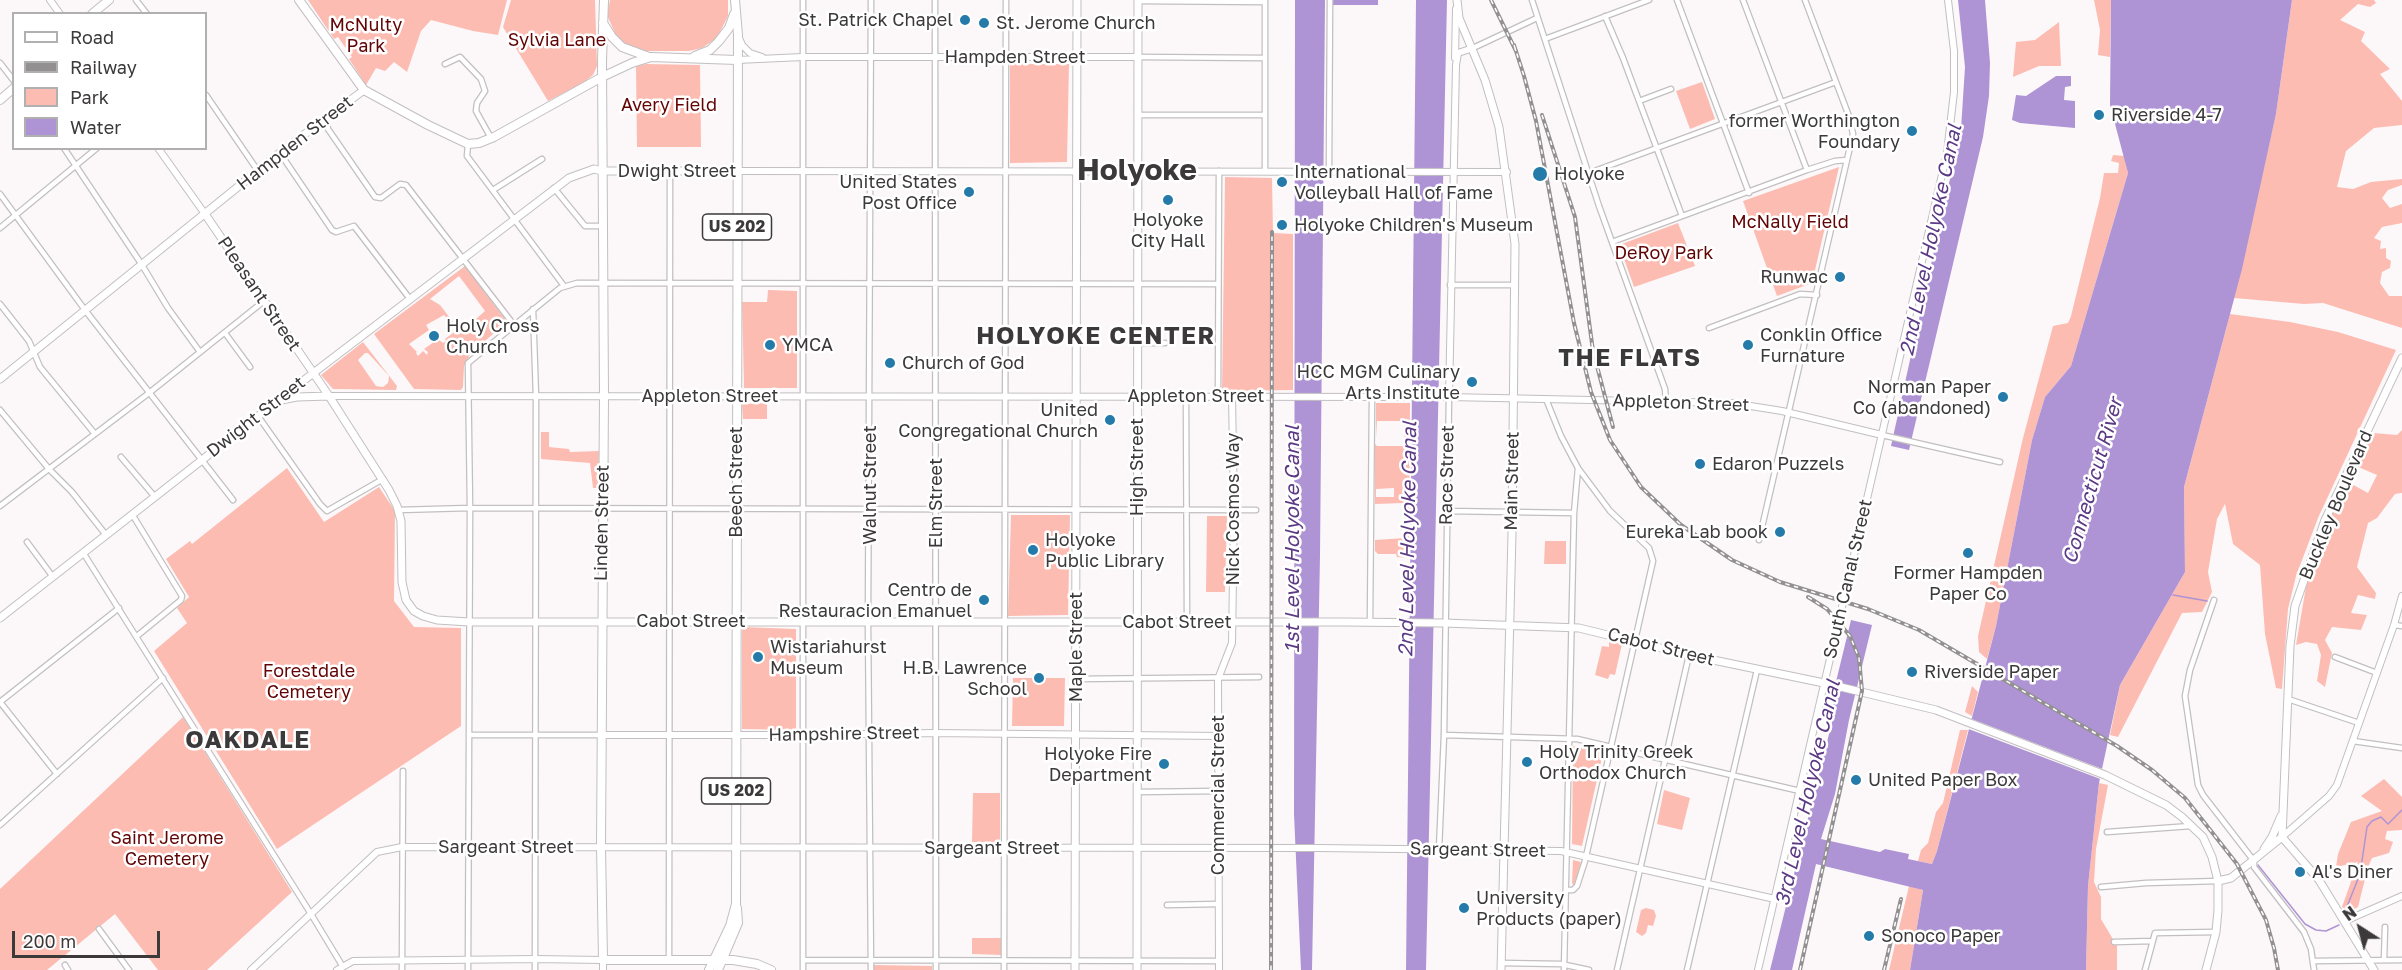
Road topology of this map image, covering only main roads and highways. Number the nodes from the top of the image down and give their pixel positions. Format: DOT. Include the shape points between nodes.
graph roads {
  1 [pos="109,0"];
  2 [pos="299,0"];
  3 [pos="604,0"];
  4 [pos="735,0"];
  5 [pos="1077,0"];
  6 [pos="1138,0"];
  7 [pos="1457,1"];
  8 [pos="94,12"];
  9 [pos="735,12"];
  10 [pos="602,21"];
  11 [pos="651,57"];
  12 [pos="691,58"];
  13 [pos="737,60"];
  14 [pos="602,77"];
  15 [pos="12,90"];
  16 [pos="364,90"];
  17 [pos="0,100"];
  18 [pos="602,171"];
  19 [pos="737,171"];
  20 [pos="205,214"];
  21 [pos="2402,358"];
  22 [pos="312,374"];
  23 [pos="0,379"];
  24 [pos="329,396"];
  25 [pos="277,401"];
  26 [pos="412,608"];
  27 [pos="0,618"];
  28 [pos="602,621"];
  29 [pos="737,621"];
  30 [pos="1076,622"];
  31 [pos="1137,622"];
  32 [pos="1509,624"];
  33 [pos="2283,808"];
  34 [pos="2282,837"];
  35 [pos="2256,858"];
  36 [pos="2218,881"];
  37 [pos="736,904"];
  38 [pos="713,960"];
  39 [pos="723,960"];
  40 [pos="1501,966"];
  41 [pos="709,970"];
  42 [pos="718,970"];
  43 [pos="771,970"];
  44 [pos="1076,970"];
  45 [pos="1137,970"];
  46 [pos="2206,970"];
  47 [pos="2374,970"];
  1 -- 8 [label="main road"];
  2 -- 16 [label="main road"];
  3 -- 10 [label="main road, Linden Street"];
  4 -- 9 [label="main road, US 202"];
  5 -- 30 [label="main road, Maple Street"];
  6 -- 31 [label="main road, High Street"];
  7 -- 32 [label="main road, Main Street" via="1459,18 1494,108 1507,172 1515,244"];
  9 -- 12 [label="main road" via="719,41 710,50"];
  9 -- 13 [label="main road, US 202"];
  10 -- 11 [label="main road" via="622,47"];
  10 -- 14 [label="main road, Linden Street"];
  11 -- 12 [label="main road, Hampden Street"];
  11 -- 14 [label="main road, Hampden Street"];
  12 -- 13 [label="main road, Hampden Street"];
  13 -- 19 [label="main road, Beech Street / US 202"];
  14 -- 16 [label="main road, Hampden Street" via="491,138 468,144"];
  14 -- 18 [label="main road, Linden Street"];
  15 -- 17 [label="main road"];
  16 -- 20 [label="main road, Hampden Street"];
  18 -- 19 [label="main road, Dwight Street"];
  18 -- 22 [label="main road, Dwight Street" via="582,172 554,188"];
  18 -- 28 [label="main road, Linden Street"];
  19 -- 29 [label="main road, Beech Street / US 202"];
  20 -- 22 [label="main road, Pleasant Street"];
  20 -- 23 [label="main road, Hampden Street"];
  21 -- 33 [label="main road, Buckley Boulevard" via="2315,546 2295,606"];
  22 -- 24 [label="main road, Pleasant Street"];
  22 -- 25 [label="main road, Dwight Street"];
  24 -- 25 [label="main road, Appleton Street"];
  24 -- 26 [label="main road, Pleasant Street" via="383,479 398,510 402,582"];
  25 -- 27 [label="main road, Dwight Street"];
  26 -- 28 [label="main road, Cabot Street" via="437,620"];
  28 -- 29 [label="main road, Cabot Street"];
  28 -- 38 [label="main road, Linden Street" via="603,960"];
  29 -- 30 [label="main road, Cabot Street"];
  29 -- 37 [label="main road, Beech Street / US 202"];
  30 -- 31 [label="main road, Cabot Street"];
  30 -- 44 [label="main road, Maple Street"];
  31 -- 32 [label="main road, Cabot Street"];
  31 -- 45 [label="main road, High Street"];
  32 -- 36 [label="main road, Cabot Street" via="1572,627 1936,710 2104,775 2166,805 2207,844"];
  32 -- 40 [label="main road, Main Street"];
  33 -- 34 [label="main road, Buckley Boulevard"];
  33 -- 35 [label="main road" via="2272,837"];
  34 -- 35 [label="main road"];
  34 -- 47 [label="main road" via="2305,861"];
  35 -- 36 [label="main road" via="2231,878"];
  36 -- 46 [label="main road, Cabot Street" via="2216,932"];
  37 -- 38 [label="main road, Beech Street / US 202"];
  37 -- 39 [label="main road, Beech Street / US 202" via="738,923"];
  38 -- 39 [label="main road"];
  38 -- 41 [label="main road, Beech Street / US 202"];
  39 -- 42 [label="main road, Beech Street / US 202"];
  39 -- 43 [label="main road" via="746,961"];
}
